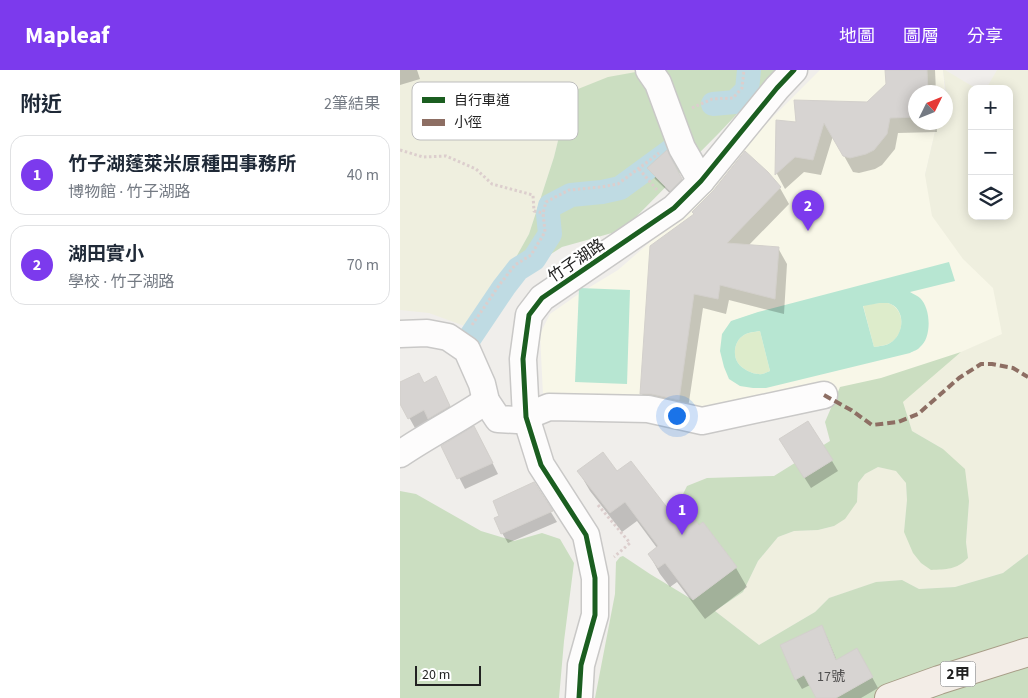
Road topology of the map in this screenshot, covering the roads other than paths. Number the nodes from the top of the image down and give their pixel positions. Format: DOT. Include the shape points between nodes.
graph roads {
  1 [pos="648,70"];
  2 [pos="794,70"];
  3 [pos="701,181"];
  4 [pos="400,334"];
  5 [pos="824,395"];
  6 [pos="486,402"];
  7 [pos="526,416"];
  8 [pos="400,454"];
  9 [pos="1028,652"];
  10 [pos="579,698"];
  11 [pos="889,698"];
  1 -- 3 [label="street" via="658,83 682,148"];
  2 -- 3 [label="street, 竹子湖路"];
  3 -- 7 [label="street, 竹子湖路" via="674,208 542,298 530,315 523,359"];
  4 -- 6 [label="street" via="427,333 448,337 467,350"];
  5 -- 7 [label="street" via="702,421 648,409 549,407"];
  6 -- 7 [label="street" via="498,419 517,420"];
  6 -- 8 [label="street"];
  7 -- 10 [label="street, 竹子湖路" via="541,465 586,534 595,578 596,614 581,665"];
  9 -- 11 [label="main road, 2甲"];
}
